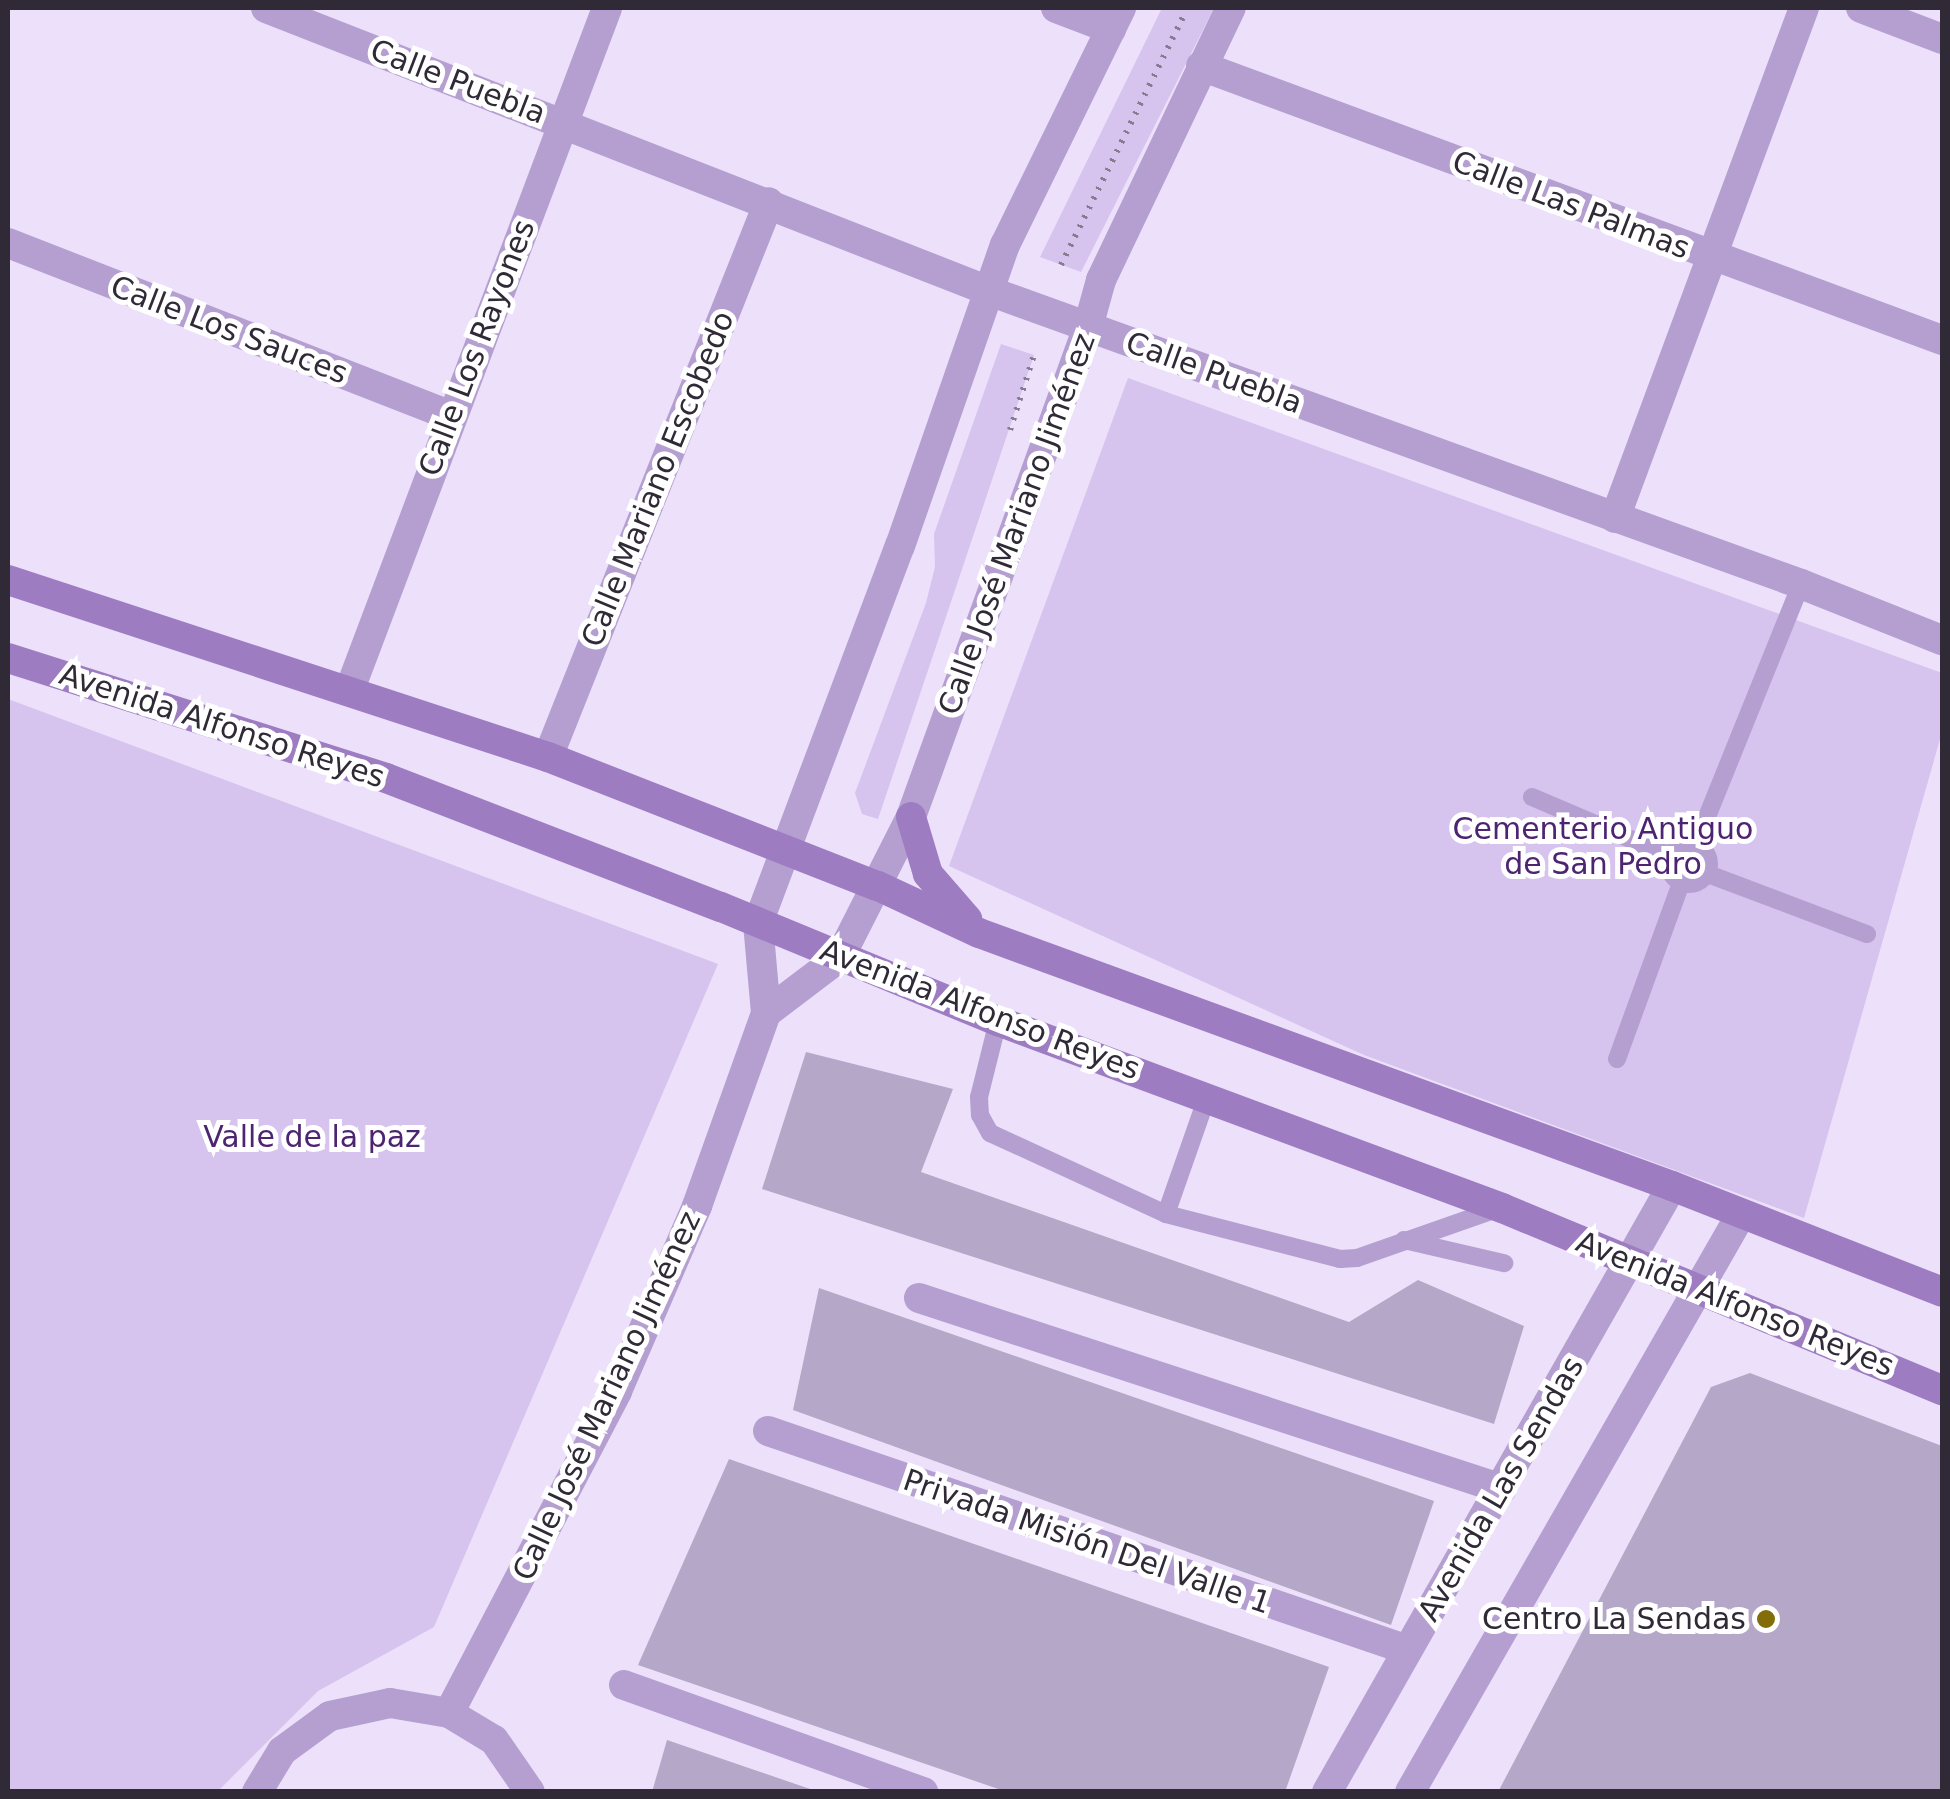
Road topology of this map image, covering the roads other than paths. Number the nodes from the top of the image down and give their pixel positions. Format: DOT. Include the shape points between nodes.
graph roads {
  1 [pos="266,8"];
  2 [pos="606,8"];
  3 [pos="1056,8"];
  4 [pos="1232,8"];
  5 [pos="1804,8"];
  6 [pos="1861,8"];
  7 [pos="1116,18"];
  8 [pos="1942,40"];
  9 [pos="1201,66"];
  10 [pos="562,123"];
  11 [pos="769,202"];
  12 [pos="8,243"];
  13 [pos="1711,257"];
  14 [pos="989,291"];
  15 [pos="1088,327"];
  16 [pos="1942,340"];
  17 [pos="451,416"];
  18 [pos="1615,518"];
  19 [pos="8,580"];
  20 [pos="1801,584"];
  21 [pos="1942,640"];
  22 [pos="8,658"];
  23 [pos="350,689"];
  24 [pos="548,757"];
  25 [pos="1532,797"];
  26 [pos="911,816"];
  27 [pos="1696,844"];
  28 [pos="784,848"];
  29 [pos="1670,856"];
  30 [pos="1708,874"];
  31 [pos="1681,883"];
  32 [pos="878,886"];
  33 [pos="758,923"];
  34 [pos="979,932"];
  35 [pos="1867,934"];
  36 [pos="840,957"];
  37 [pos="766,1014"];
  38 [pos="998,1021"];
  39 [pos="1617,1059"];
  40 [pos="1207,1097"];
  41 [pos="1672,1186"];
  42 [pos="1502,1208"];
  43 [pos="1166,1214"];
  44 [pos="1740,1216"];
  45 [pos="1403,1240"];
  46 [pos="1504,1262"];
  47 [pos="1632,1262"];
  48 [pos="1700,1292"];
  49 [pos="1942,1292"];
  50 [pos="919,1298"];
  51 [pos="1942,1390"];
  52 [pos="768,1431"];
  53 [pos="1502,1488"];
  54 [pos="1408,1650"];
  55 [pos="624,1686"];
  56 [pos="449,1713"];
  57 [pos="257,1792"];
  58 [pos="530,1792"];
  59 [pos="923,1792"];
  60 [pos="1327,1792"];
  61 [pos="1410,1792"];
  1 -- 10 [label="street, Calle Puebla"];
  2 -- 10 [label="street, Calle Los Rayones"];
  3 -- 7 [label="street"];
  4 -- 9 [label="street, Calle José Mariano Jiménez"];
  5 -- 13 [label="street"];
  6 -- 8 [label="street"];
  7 -- 14 [label="street, Calle José Mariano Jiménez"];
  9 -- 13 [label="street, Calle Las Palmas"];
  9 -- 15 [label="street, Calle José Mariano Jiménez" via="1101,280"];
  10 -- 11 [label="street, Calle Puebla"];
  10 -- 17 [label="street, Calle Los Rayones"];
  11 -- 14 [label="street, Calle Puebla"];
  11 -- 24 [label="street, Calle Mariano Escobedo"];
  12 -- 17 [label="street, Calle Los Sauces"];
  13 -- 16 [label="street, Calle Las Palmas"];
  13 -- 18 [label="street"];
  14 -- 15 [label="street, Calle Puebla"];
  14 -- 28 [label="street, Calle José Mariano Jiménez" via="894,565"];
  15 -- 18 [label="street, Calle Puebla"];
  15 -- 26 [label="street, Calle José Mariano Jiménez"];
  17 -- 23 [label="street, Calle Los Rayones"];
  18 -- 20 [label="street, Calle Puebla"];
  19 -- 23 [label="main road"];
  20 -- 21 [label="street, Calle Puebla"];
  20 -- 27 [label="lane"];
  22 -- 33 [label="main road, Avenida Alfonso Reyes" via="386,778"];
  23 -- 24 [label="main road"];
  24 -- 28 [label="main road"];
  25 -- 29 [label="lane"];
  26 -- 32 [label="street, Calle José Mariano Jiménez"];
  26 -- 34 [label="main road" via="932,880"];
  27 -- 29 [label="lane"];
  27 -- 30 [label="lane" via="1709,856"];
  28 -- 32 [label="main road"];
  28 -- 33 [label="street, Calle José Mariano Jiménez"];
  29 -- 31 [label="lane" via="1670,872"];
  30 -- 31 [label="lane"];
  30 -- 35 [label="lane"];
  31 -- 39 [label="lane"];
  32 -- 34 [label="main road"];
  32 -- 36 [label="street, Calle José Mariano Jiménez"];
  33 -- 36 [label="main road, Avenida Alfonso Reyes"];
  33 -- 37 [label="street, Calle José Mariano Jiménez"];
  34 -- 41 [label="main road"];
  36 -- 37 [label="street, Calle José Mariano Jiménez"];
  36 -- 38 [label="main road, Avenida Alfonso Reyes"];
  37 -- 56 [label="street, Calle José Mariano Jiménez" via="697,1206 617,1390"];
  38 -- 40 [label="main road, Avenida Alfonso Reyes"];
  38 -- 43 [label="lane" via="979,1097 990,1133"];
  40 -- 42 [label="main road, Avenida Alfonso Reyes"];
  40 -- 43 [label="lane"];
  41 -- 44 [label="main road"];
  41 -- 47 [label="street, Avenida Las Sendas"];
  42 -- 45 [label="lane"];
  42 -- 47 [label="main road, Avenida Alfonso Reyes"];
  43 -- 45 [label="lane" via="1322,1258 1358,1258"];
  44 -- 48 [label="street"];
  44 -- 49 [label="main road"];
  45 -- 46 [label="lane"];
  47 -- 48 [label="main road, Avenida Alfonso Reyes"];
  47 -- 53 [label="street, Avenida Las Sendas"];
  48 -- 51 [label="main road, Avenida Alfonso Reyes"];
  48 -- 61 [label="street"];
  50 -- 53 [label="street"];
  52 -- 54 [label="street, Privada Misión Del Valle 1"];
  53 -- 54 [label="street, Avenida Las Sendas"];
  54 -- 60 [label="street, Avenida Las Sendas"];
  55 -- 59 [label="street"];
  56 -- 57 [label="street" via="390,1703 330,1716 282,1751"];
  56 -- 58 [label="street" via="494,1740"];
}
